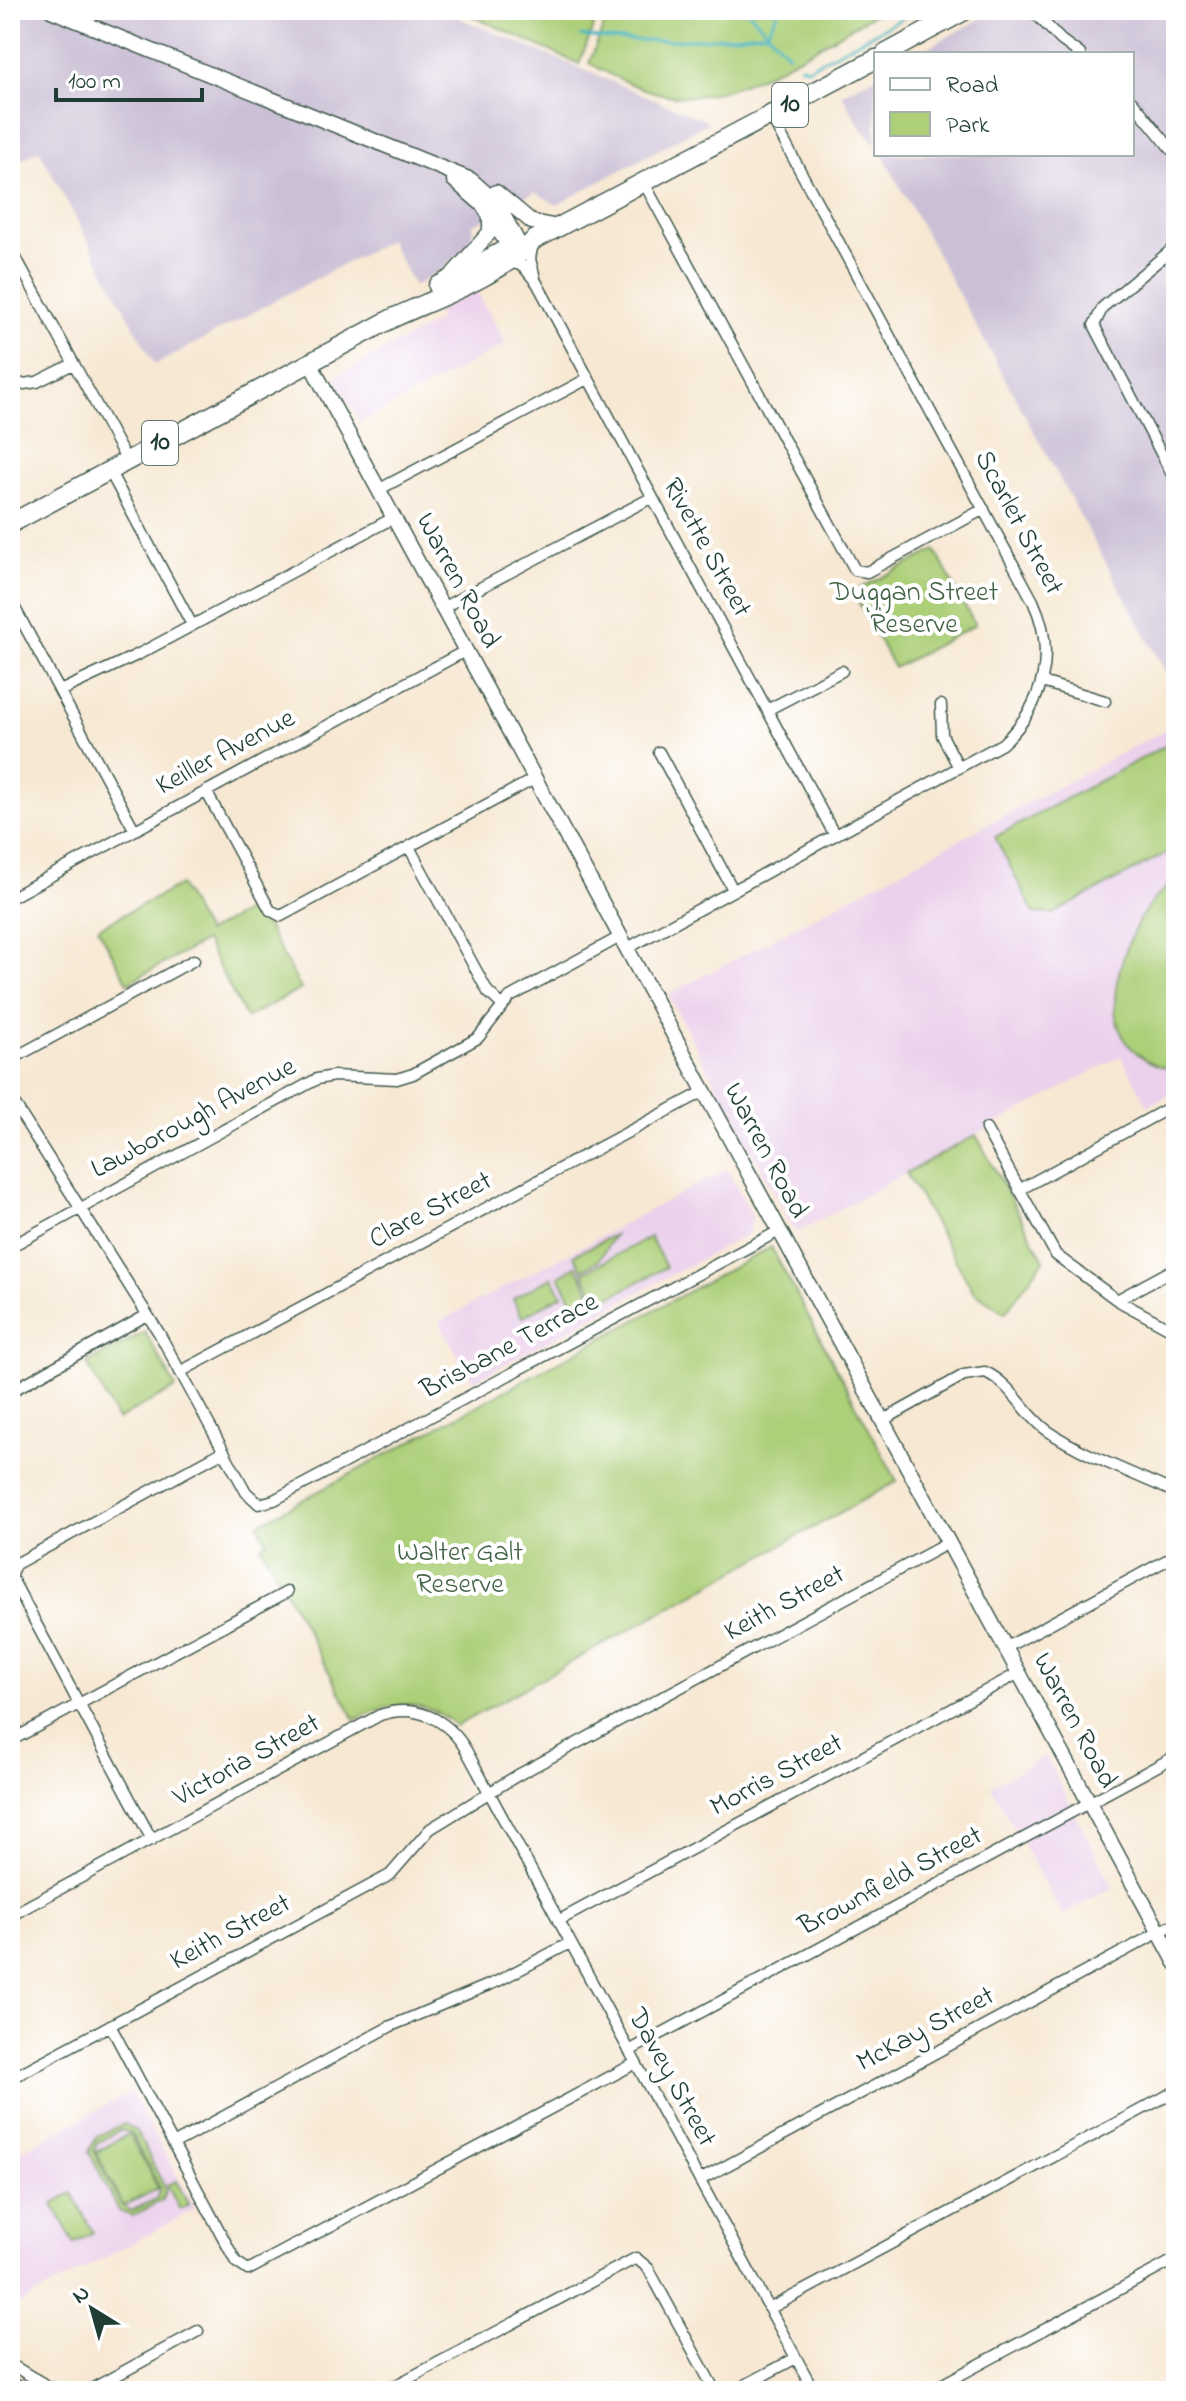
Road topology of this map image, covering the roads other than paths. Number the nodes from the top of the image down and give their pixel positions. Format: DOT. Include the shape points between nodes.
graph roads {
  1 [pos="51,10"];
  2 [pos="966,10"];
  3 [pos="1032,10"];
  4 [pos="889,52"];
  5 [pos="1077,52"];
  6 [pos="874,60"];
  7 [pos="1134,103"];
  8 [pos="770,115"];
  9 [pos="1176,155"];
  10 [pos="435,166"];
  11 [pos="471,180"];
  12 [pos="643,181"];
  13 [pos="490,217"];
  14 [pos="558,227"];
  15 [pos="1176,246"];
  16 [pos="10,247"];
  17 [pos="520,247"];
  18 [pos="498,266"];
  19 [pos="450,278"];
  20 [pos="537,283"];
  21 [pos="393,318"];
  22 [pos="310,363"];
  23 [pos="73,364"];
  24 [pos="587,379"];
  25 [pos="10,386"];
  26 [pos="127,461"];
  27 [pos="109,470"];
  28 [pos="1176,482"];
  29 [pos="378,490"];
  30 [pos="651,498"];
  31 [pos="984,509"];
  32 [pos="393,518"];
  33 [pos="10,524"];
  34 [pos="10,599"];
  35 [pos="442,608"];
  36 [pos="192,625"];
  37 [pos="465,651"];
  38 [pos="842,671"];
  39 [pos="1042,682"];
  40 [pos="60,691"];
  41 [pos="1105,701"];
  42 [pos="941,705"];
  43 [pos="767,710"];
  44 [pos="659,752"];
  45 [pos="959,768"];
  46 [pos="534,779"];
  47 [pos="206,791"];
  48 [pos="134,829"];
  49 [pos="834,834"];
  50 [pos="409,847"];
  51 [pos="732,888"];
  52 [pos="10,898"];
  53 [pos="623,943"];
  54 [pos="194,960"];
  55 [pos="502,1005"];
  56 [pos="10,1060"];
  57 [pos="703,1092"];
  58 [pos="11,1103"];
  59 [pos="1176,1104"];
  60 [pos="986,1129"];
  61 [pos="1019,1190"];
  62 [pos="81,1208"];
  63 [pos="779,1231"];
  64 [pos="10,1247"];
  65 [pos="1176,1268"];
  66 [pos="1117,1300"];
  67 [pos="147,1315"];
  68 [pos="1176,1332"];
  69 [pos="180,1372"];
  70 [pos="10,1392"];
  71 [pos="882,1421"];
  72 [pos="224,1451"];
  73 [pos="1176,1493"];
  74 [pos="948,1543"];
  75 [pos="1176,1555"];
  76 [pos="11,1567"];
  77 [pos="287,1592"];
  78 [pos="1005,1648"];
  79 [pos="1019,1673"];
  80 [pos="79,1704"];
  81 [pos="10,1741"];
  82 [pos="1176,1756"];
  83 [pos="489,1793"];
  84 [pos="1089,1803"];
  85 [pos="152,1840"];
  86 [pos="10,1916"];
  87 [pos="558,1921"];
  88 [pos="1176,1923"];
  89 [pos="1159,1932"];
  90 [pos="570,1943"];
  91 [pos="1176,1963"];
  92 [pos="110,2025"];
  93 [pos="629,2051"];
  94 [pos="636,2063"];
  95 [pos="10,2079"];
  96 [pos="1176,2091"];
  97 [pos="173,2144"];
  98 [pos="700,2180"];
  99 [pos="1176,2259"];
  100 [pos="769,2309"];
  101 [pos="198,2331"];
  102 [pos="796,2358"];
  103 [pos="10,2364"];
  104 [pos="10,2386"];
  105 [pos="19,2391"];
  106 [pos="56,2391"];
  107 [pos="88,2391"];
  108 [pos="385,2391"];
  109 [pos="715,2391"];
  110 [pos="734,2391"];
  111 [pos="814,2391"];
  112 [pos="930,2391"];
  1 -- 10 [label="street"];
  2 -- 4 [label="highway"];
  3 -- 5 [label="street"];
  6 -- 8 [label="highway, 10"];
  7 -- 9 [label="street"];
  8 -- 12 [label="highway, 10"];
  8 -- 31 [label="street, Scarlet Street"];
  10 -- 11 [label="street"];
  10 -- 13 [label="street" via="476,197"];
  11 -- 14 [label="street" via="497,193 532,222"];
  11 -- 17 [label="street" via="497,203"];
  12 -- 14 [label="highway, 10"];
  12 -- 31 [label="street" via="857,572 867,572"];
  13 -- 17 [label="street"];
  13 -- 19 [label="street" via="490,232"];
  14 -- 17 [label="highway, 10"];
  15 -- 28 [label="street" via="1103,307 1094,325"];
  16 -- 23 [label="street"];
  17 -- 18 [label="highway, 10"];
  17 -- 19 [label="highway, 10"];
  17 -- 20 [label="street, Rivette Street"];
  18 -- 20 [label="street" via="516,262"];
  18 -- 21 [label="highway, 10"];
  19 -- 21 [label="highway, 10"];
  20 -- 24 [label="street, Rivette Street"];
  21 -- 22 [label="highway, 10"];
  22 -- 26 [label="highway, 10"];
  22 -- 29 [label="street, Warren Road"];
  23 -- 25 [label="street" via="37,382"];
  23 -- 26 [label="street"];
  24 -- 29 [label="street"];
  24 -- 30 [label="street, Rivette Street"];
  26 -- 27 [label="highway, 10"];
  27 -- 33 [label="highway, 10"];
  27 -- 36 [label="street"];
  29 -- 32 [label="street, Warren Road"];
  30 -- 35 [label="street"];
  30 -- 43 [label="street, Rivette Street"];
  31 -- 39 [label="street, Scarlet Street" via="1041,618 1046,655"];
  32 -- 35 [label="street, Warren Road"];
  32 -- 36 [label="street"];
  34 -- 40 [label="street"];
  35 -- 37 [label="street, Warren Road"];
  36 -- 40 [label="street"];
  37 -- 46 [label="street, Warren Road"];
  37 -- 47 [label="street, Keiller Avenue"];
  38 -- 43 [label="street"];
  39 -- 41 [label="street"];
  39 -- 45 [label="street, Scarlet Street" via="1018,728 1002,744"];
  40 -- 48 [label="street"];
  42 -- 45 [label="street" via="942,735"];
  43 -- 49 [label="street, Rivette Street"];
  44 -- 51 [label="street"];
  45 -- 49 [label="street, Scarlet Street"];
  46 -- 50 [label="street"];
  46 -- 53 [label="street, Warren Road"];
  47 -- 48 [label="street, Keiller Avenue"];
  47 -- 50 [label="street" via="276,916"];
  48 -- 52 [label="street, Keiller Avenue"];
  49 -- 51 [label="street, Scarlet Street"];
  50 -- 55 [label="street" via="488,992"];
  51 -- 53 [label="street, Scarlet Street"];
  53 -- 55 [label="street, Lawborough Avenue"];
  53 -- 57 [label="street, Warren Road"];
  54 -- 56 [label="street"];
  55 -- 62 [label="street, Lawborough Avenue" via="477,1039 413,1074 397,1079 317,1079"];
  57 -- 63 [label="street, Warren Road"];
  57 -- 69 [label="street, Clare Street"];
  58 -- 62 [label="street"];
  59 -- 61 [label="street"];
  60 -- 61 [label="street"];
  61 -- 66 [label="street" via="1052,1250"];
  62 -- 64 [label="street, Lawborough Avenue"];
  62 -- 67 [label="street"];
  63 -- 71 [label="street, Warren Road"];
  63 -- 72 [label="street, Brisbane Terrace" via="263,1504 250,1497"];
  65 -- 66 [label="street"];
  66 -- 68 [label="street"];
  67 -- 69 [label="street"];
  67 -- 70 [label="street"];
  69 -- 72 [label="street"];
  71 -- 73 [label="street" via="964,1375 985,1372 1050,1432"];
  71 -- 74 [label="street, Warren Road"];
  72 -- 76 [label="street"];
  74 -- 78 [label="street, Warren Road"];
  74 -- 83 [label="street, Keith Street"];
  75 -- 78 [label="street"];
  76 -- 80 [label="street"];
  77 -- 80 [label="street"];
  78 -- 79 [label="street, Warren Road"];
  79 -- 84 [label="street, Warren Road"];
  79 -- 87 [label="street, Morris Street"];
  80 -- 81 [label="street"];
  80 -- 85 [label="street"];
  82 -- 84 [label="street, Brownfield Street"];
  83 -- 85 [label="street, Victoria Street" via="461,1742 443,1724 420,1712 392,1711"];
  83 -- 87 [label="street, Davey Street"];
  83 -- 92 [label="street, Keith Street" via="425,1833 390,1875"];
  84 -- 89 [label="street, Warren Road"];
  84 -- 93 [label="street, Brownfield Street"];
  85 -- 86 [label="street, Victoria Street"];
  87 -- 90 [label="street, Davey Street"];
  88 -- 89 [label="street, McKay Street"];
  89 -- 91 [label="street, Warren Road"];
  89 -- 98 [label="street, McKay Street"];
  90 -- 93 [label="street, Davey Street"];
  90 -- 97 [label="street" via="498,1981 391,2026"];
  92 -- 95 [label="street, Keith Street"];
  92 -- 97 [label="street"];
  93 -- 94 [label="street, Davey Street"];
  94 -- 97 [label="street" via="263,2264 244,2269"];
  94 -- 98 [label="street, Davey Street"];
  96 -- 100 [label="street"];
  98 -- 100 [label="street, Davey Street"];
  99 -- 112 [label="street"];
  100 -- 102 [label="street, Davey Street"];
  101 -- 107 [label="street"];
  102 -- 110 [label="street"];
  102 -- 111 [label="street, Davey Street"];
  103 -- 106 [label="street"];
  104 -- 105 [label="highway"];
  108 -- 109 [label="street" via="636,2258 648,2268"];
}
